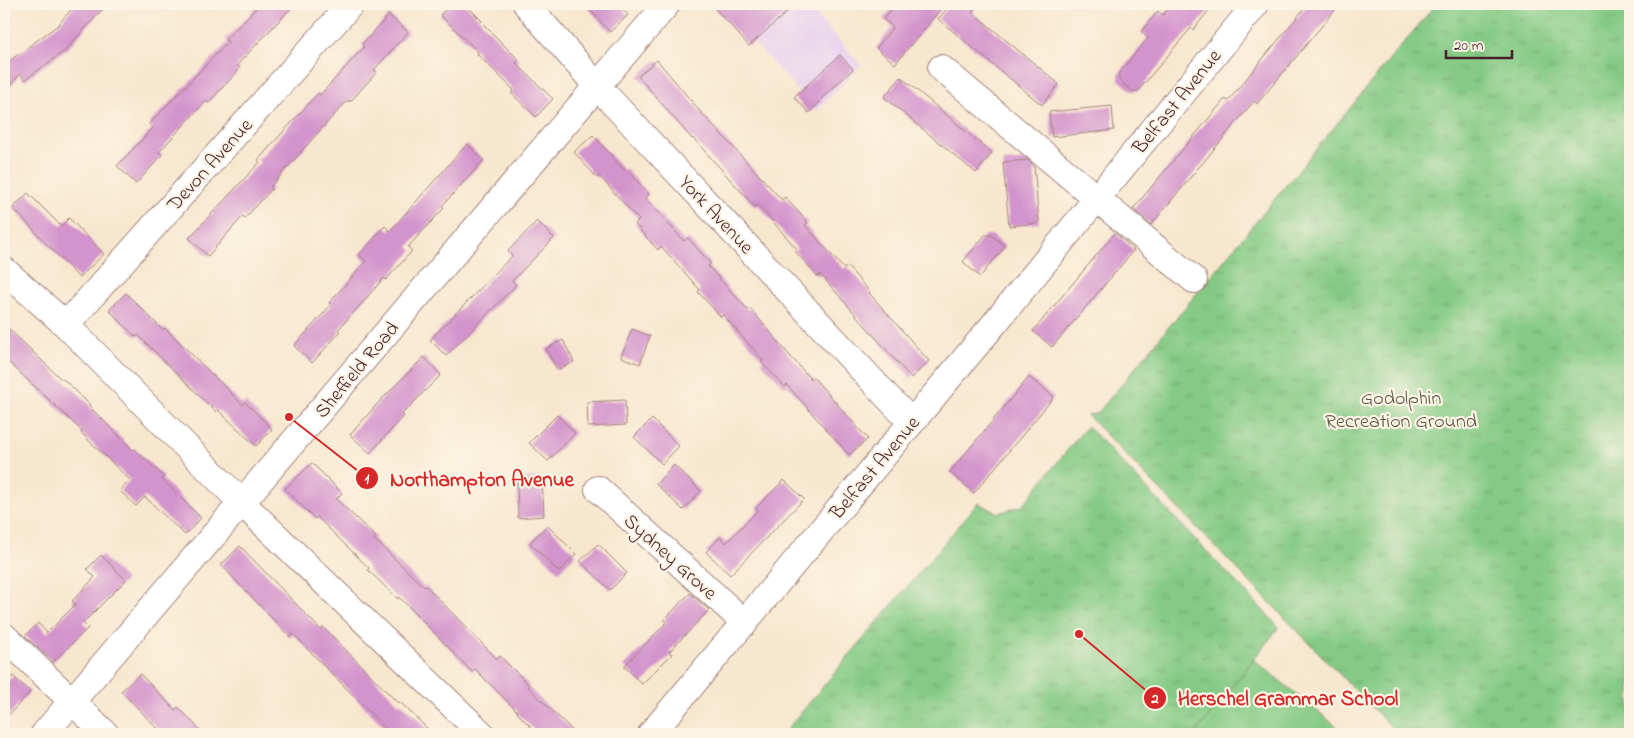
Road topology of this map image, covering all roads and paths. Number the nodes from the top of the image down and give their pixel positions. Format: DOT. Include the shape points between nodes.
graph roads {
  1 [pos="351,4"];
  2 [pos="526,4"];
  3 [pos="667,4"];
  4 [pos="1256,4"];
  5 [pos="941,68"];
  6 [pos="597,86"];
  7 [pos="1096,199"];
  8 [pos="4,270"];
  9 [pos="1194,280"];
  10 [pos="66,325"];
  11 [pos="911,422"];
  12 [pos="598,489"];
  13 [pos="242,503"];
  14 [pos="745,623"];
  15 [pos="4,636"];
  16 [pos="71,702"];
  17 [pos="44,734"];
  18 [pos="106,734"];
  19 [pos="482,734"];
  20 [pos="652,734"];
  1 -- 10 [label="street, Devon Avenue"];
  2 -- 6 [label="street, York Avenue"];
  3 -- 6 [label="street, Sheffield Road"];
  4 -- 7 [label="street, Belfast Avenue"];
  5 -- 7 [label="street"];
  6 -- 11 [label="street, York Avenue"];
  6 -- 13 [label="street, Sheffield Road"];
  7 -- 9 [label="street"];
  7 -- 11 [label="street, Belfast Avenue"];
  8 -- 10 [label="street"];
  10 -- 13 [label="street"];
  11 -- 14 [label="street, Belfast Avenue"];
  12 -- 14 [label="street, Sydney Grove"];
  13 -- 16 [label="street, Sheffield Road"];
  13 -- 19 [label="street"];
  14 -- 20 [label="street, Belfast Avenue"];
  15 -- 16 [label="street"];
  16 -- 17 [label="street, Sheffield Road"];
  16 -- 18 [label="street"];
}
